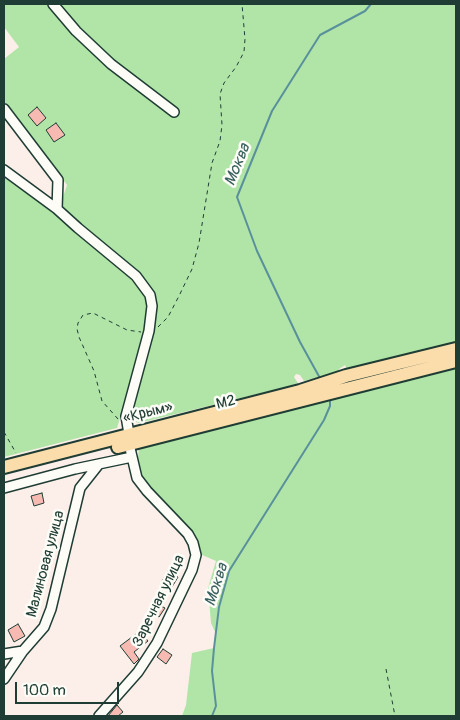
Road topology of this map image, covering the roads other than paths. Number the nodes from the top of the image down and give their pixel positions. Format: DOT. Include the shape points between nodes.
graph roads {
  1 [pos="53,4"];
  2 [pos="4,109"];
  3 [pos="174,112"];
  4 [pos="4,170"];
  5 [pos="57,209"];
  6 [pos="456,349"];
  7 [pos="456,361"];
  8 [pos="130,445"];
  9 [pos="99,464"];
  10 [pos="4,467"];
  11 [pos="4,475"];
  12 [pos="4,488"];
  13 [pos="23,651"];
  14 [pos="4,654"];
  15 [pos="4,679"];
  16 [pos="99,716"];
  1 -- 3 [label="street" via="110,64"];
  2 -- 5 [label="street" via="58,180"];
  4 -- 5 [label="street, Заречная улица"];
  5 -- 8 [label="street, Заречная улица" via="136,276 150,295 150,331 126,416"];
  6 -- 10 [label="highway, «Крым»"];
  7 -- 8 [label="highway, М2"];
  8 -- 9 [label="street"];
  8 -- 11 [label="highway, М2"];
  8 -- 16 [label="street, Заречная улица" via="137,478 188,534 196,555 157,643 138,672"];
  9 -- 12 [label="street"];
  9 -- 13 [label="street, Малиновая улица" via="80,488 44,627"];
  13 -- 14 [label="street"];
  13 -- 15 [label="street, Малиновая улица"];
}
